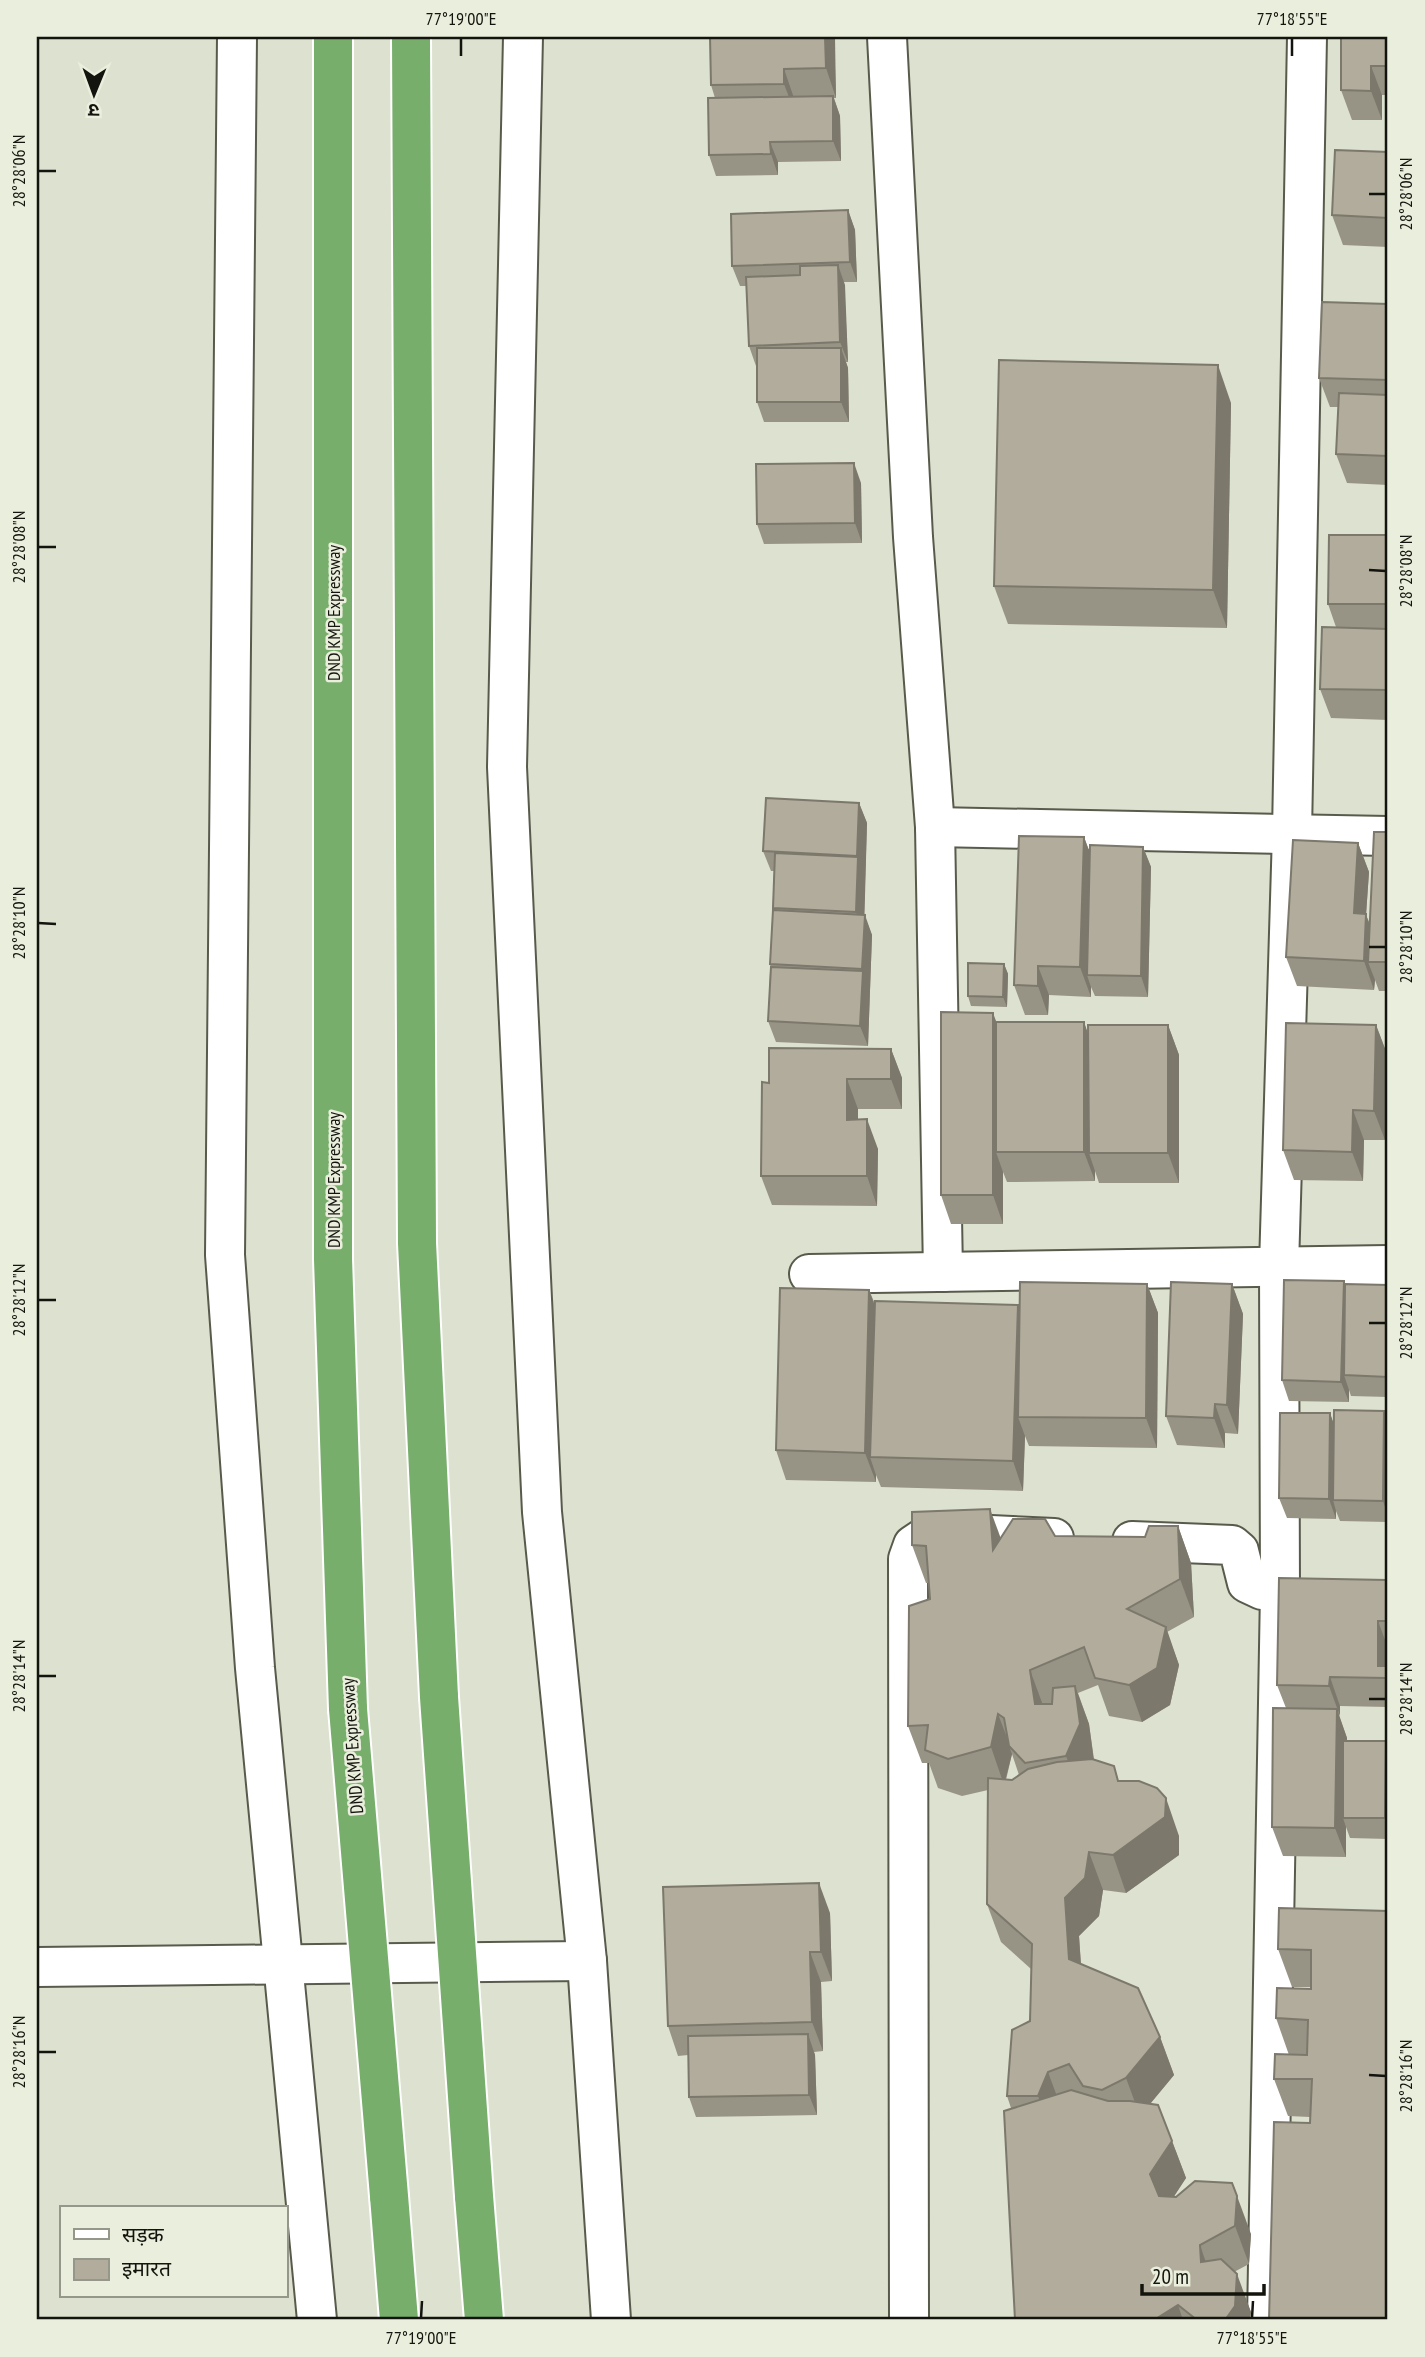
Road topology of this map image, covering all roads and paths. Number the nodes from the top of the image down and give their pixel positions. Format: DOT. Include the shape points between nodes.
graph roads {
  1 [pos="237,37"];
  2 [pos="333,37"];
  3 [pos="411,37"];
  4 [pos="523,37"];
  5 [pos="887,37"];
  6 [pos="1307,37"];
  7 [pos="936,827"];
  8 [pos="1292,833"];
  9 [pos="1388,836"];
  10 [pos="1388,1265"];
  11 [pos="1279,1266"];
  12 [pos="943,1272"];
  13 [pos="809,1274"];
  14 [pos="1301,1593"];
  15 [pos="587,1961"];
  16 [pos="283,1964"];
  17 [pos="37,1967"];
  18 [pos="317,2320"];
  19 [pos="399,2320"];
  20 [pos="484,2320"];
  21 [pos="611,2320"];
  22 [pos="909,2320"];
  23 [pos="1267,2320"];
  1 -- 16 [label="street" via="225,1255 255,1668"];
  2 -- 19 [label="highway, DND KMP Expressway, bridge" via="333,1259 348,1709"];
  3 -- 20 [label="highway, bridge" via="417,1243 439,1697"];
  4 -- 15 [label="street" via="507,767 542,1512"];
  5 -- 7 [label="street" via="913,537"];
  6 -- 8 [label="street"];
  7 -- 8 [label="street"];
  7 -- 12 [label="street"];
  8 -- 9 [label="street"];
  8 -- 11 [label="street"];
  10 -- 11 [label="street"];
  11 -- 12 [label="street"];
  11 -- 14 [label="street"];
  12 -- 13 [label="street"];
  14 -- 22 [label="street" via="1262,1590 1247,1583 1239,1551 1232,1545 949,1534 925,1537 913,1545 908,1559"];
  14 -- 23 [label="street"];
  15 -- 16 [label="street"];
  15 -- 21 [label="street"];
  16 -- 17 [label="street"];
  16 -- 18 [label="street"];
}
